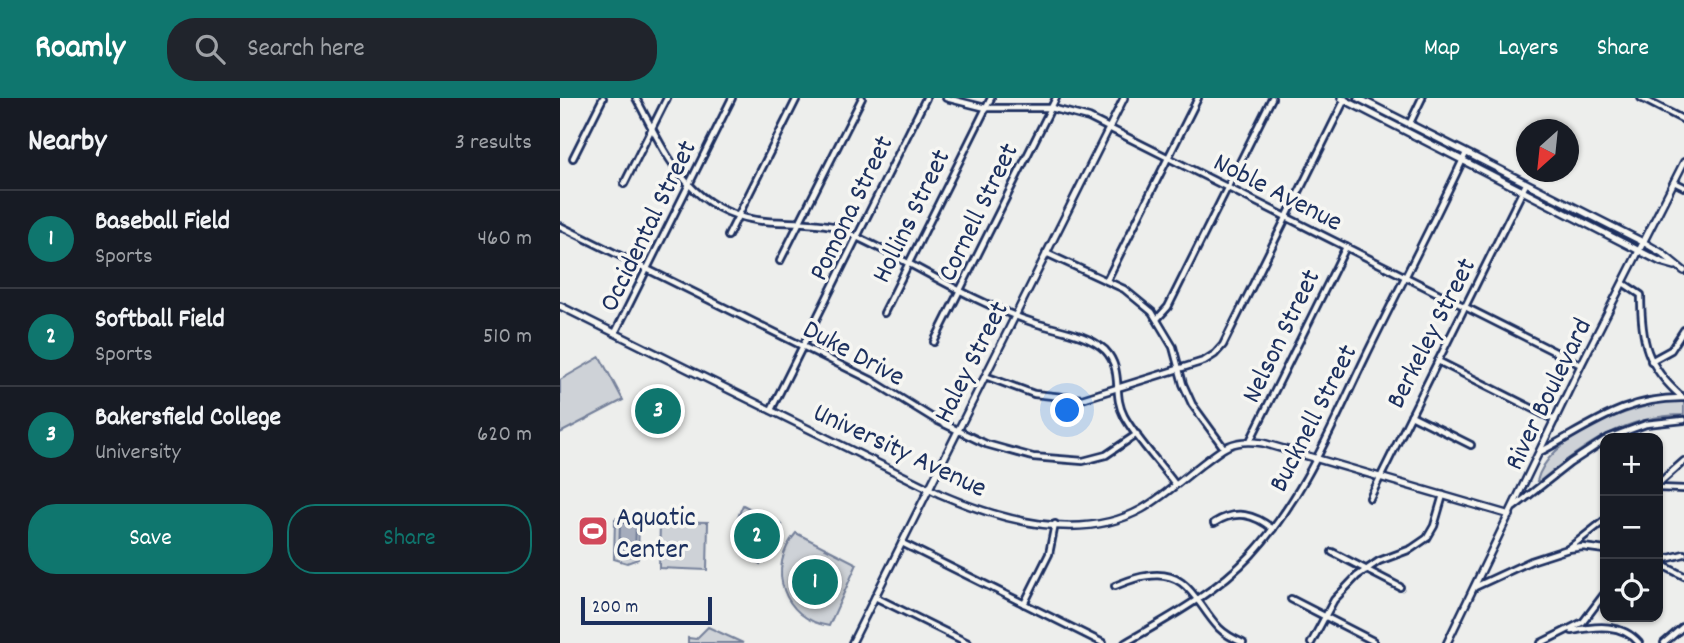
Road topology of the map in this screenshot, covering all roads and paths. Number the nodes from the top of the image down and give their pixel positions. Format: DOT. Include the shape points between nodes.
graph roads {
  1 [pos="603,98"];
  2 [pos="636,98"];
  3 [pos="667,98"];
  4 [pos="732,98"];
  5 [pos="797,98"];
  6 [pos="862,98"];
  7 [pos="926,98"];
  8 [pos="946,98"];
  9 [pos="991,98"];
  10 [pos="1056,98"];
  11 [pos="1124,98"];
  12 [pos="1198,98"];
  13 [pos="1272,98"];
  14 [pos="1358,98"];
  15 [pos="1422,98"];
  16 [pos="1641,98"];
  17 [pos="1343,99"];
  18 [pos="986,108"];
  19 [pos="1051,108"];
  20 [pos="1684,120"];
  21 [pos="1109,127"];
  22 [pos="652,128"];
  23 [pos="1408,128"];
  24 [pos="1466,153"];
  25 [pos="1168,157"];
  26 [pos="573,158"];
  27 [pos="1463,160"];
  28 [pos="1684,162"];
  29 [pos="1674,182"];
  30 [pos="624,184"];
  31 [pos="1526,184"];
  32 [pos="688,186"];
  33 [pos="1227,187"];
  34 [pos="1684,187"];
  35 [pos="1522,190"];
  36 [pos="738,216"];
  37 [pos="1286,217"];
  38 [pos="800,221"];
  39 [pos="560,226"];
  40 [pos="728,236"];
  41 [pos="857,238"];
  42 [pos="1643,243"];
  43 [pos="1346,247"];
  44 [pos="1640,251"];
  45 [pos="1046,253"];
  46 [pos="780,261"];
  47 [pos="909,264"];
  48 [pos="1675,266"];
  49 [pos="647,269"];
  50 [pos="1684,271"];
  51 [pos="1405,276"];
  52 [pos="1107,280"];
  53 [pos="1623,283"];
  54 [pos="960,289"];
  55 [pos="560,306"];
  56 [pos="1466,307"];
  57 [pos="884,313"];
  58 [pos="1015,316"];
  59 [pos="1157,319"];
  60 [pos="1684,330"];
  61 [pos="615,333"];
  62 [pos="934,342"];
  63 [pos="803,346"];
  64 [pos="1438,360"];
  65 [pos="1651,361"];
  66 [pos="1581,365"];
  67 [pos="1179,369"];
  68 [pos="985,376"];
  69 [pos="1118,389"];
  70 [pos="1683,398"];
  71 [pos="771,410"];
  72 [pos="1411,415"];
  73 [pos="1555,420"];
  74 [pos="1684,420"];
  75 [pos="957,431"];
  76 [pos="1623,433"];
  77 [pos="1137,434"];
  78 [pos="1250,441"];
  79 [pos="1600,443"];
  80 [pos="1471,444"];
  81 [pos="1224,448"];
  82 [pos="1540,452"];
  83 [pos="1316,458"];
  84 [pos="1684,461"];
  85 [pos="1381,477"];
  86 [pos="1663,481"];
  87 [pos="1175,484"];
  88 [pos="1663,487"];
  89 [pos="929,488"];
  90 [pos="1684,489"];
  91 [pos="1443,494"];
  92 [pos="1370,498"];
  93 [pos="1514,507"];
  94 [pos="1510,515"];
  95 [pos="1214,523"];
  96 [pos="1055,524"];
  97 [pos="1600,524"];
  98 [pos="1273,529"];
  99 [pos="902,543"];
  100 [pos="1568,549"];
  101 [pos="1600,549"];
  102 [pos="1332,552"];
  103 [pos="1684,554"];
  104 [pos="1663,560"];
  105 [pos="1663,565"];
  106 [pos="1365,569"];
  107 [pos="1684,576"];
  108 [pos="1115,586"];
  109 [pos="1400,587"];
  110 [pos="1475,587"];
  111 [pos="875,597"];
  112 [pos="1198,599"];
  113 [pos="1291,599"];
  114 [pos="1600,600"];
  115 [pos="1024,604"];
  116 [pos="1325,616"];
  117 [pos="1684,626"];
  118 [pos="1563,633"];
  119 [pos="1231,640"];
  120 [pos="1373,640"];
  121 [pos="852,643"];
  122 [pos="968,643"];
  123 [pos="1103,643"];
  124 [pos="1125,643"];
  125 [pos="1243,643"];
  126 [pos="1311,643"];
  127 [pos="1447,643"];
  128 [pos="1541,643"];
  129 [pos="1639,643"];
  130 [pos="1664,643"];
  1 -- 26 [label="street"];
  2 -- 22 [label="street"];
  3 -- 22 [label="street"];
  4 -- 32 [label="street, Occidental Street"];
  5 -- 36 [label="street"];
  6 -- 38 [label="street"];
  7 -- 41 [label="street, Pomona Street"];
  8 -- 18 [label="street, Noble Avenue"];
  9 -- 18 [label="street, Hollins Street"];
  10 -- 19 [label="street, Cornell Street"];
  11 -- 21 [label="street, Haley Street"];
  12 -- 25 [label="street"];
  13 -- 33 [label="street"];
  14 -- 23 [label="street"];
  15 -- 23 [label="street"];
  16 -- 20 [label="street"];
  17 -- 23 [label="street"];
  17 -- 37 [label="street"];
  18 -- 19 [label="street, Noble Avenue"];
  18 -- 47 [label="street, Hollins Street"];
  19 -- 21 [label="street, Noble Avenue"];
  19 -- 54 [label="street, Cornell Street"];
  21 -- 25 [label="street, Noble Avenue"];
  21 -- 45 [label="street, Haley Street"];
  22 -- 30 [label="street"];
  22 -- 32 [label="street"];
  23 -- 24 [label="street"];
  23 -- 27 [label="street"];
  24 -- 27 [label="street, Bucknell Street"];
  24 -- 31 [label="street"];
  25 -- 33 [label="street, Noble Avenue"];
  25 -- 52 [label="street"];
  27 -- 35 [label="street"];
  27 -- 51 [label="street, Bucknell Street"];
  28 -- 29 [label="street, River Boulevard"];
  29 -- 34 [label="street"];
  29 -- 42 [label="street, River Boulevard"];
  31 -- 35 [label="street, Berkeley Street"];
  31 -- 42 [label="street"];
  32 -- 36 [label="street" via="709,203"];
  32 -- 49 [label="street, Occidental Street"];
  33 -- 37 [label="street, Noble Avenue"];
  33 -- 59 [label="street" via="1168,307"];
  35 -- 44 [label="street"];
  35 -- 56 [label="street, Berkeley Street"];
  36 -- 38 [label="street"];
  36 -- 40 [label="street"];
  37 -- 43 [label="street, Noble Avenue"];
  37 -- 67 [label="street" via="1223,345 1210,358"];
  38 -- 41 [label="street" via="832,226"];
  38 -- 46 [label="street"];
  39 -- 49 [label="street, Duke Drive"];
  41 -- 47 [label="street"];
  41 -- 63 [label="street, Pomona Street"];
  42 -- 44 [label="street, River Boulevard"];
  42 -- 48 [label="street"];
  43 -- 51 [label="street, Noble Avenue"];
  43 -- 78 [label="street, Nelson Street"];
  44 -- 48 [label="street"];
  44 -- 53 [label="street, River Boulevard"];
  45 -- 52 [label="street"];
  45 -- 58 [label="street, Haley Street"];
  47 -- 54 [label="street"];
  47 -- 57 [label="street, Hollins Street"];
  48 -- 50 [label="street"];
  49 -- 61 [label="street, Occidental Street"];
  49 -- 63 [label="street, Duke Drive"];
  51 -- 56 [label="street, Noble Avenue"];
  51 -- 83 [label="street, Bucknell Street"];
  52 -- 59 [label="street" via="1133,295"];
  53 -- 65 [label="street" via="1641,295 1642,331"];
  53 -- 66 [label="street, River Boulevard"];
  54 -- 58 [label="street"];
  54 -- 62 [label="street, Cornell Street"];
  55 -- 61 [label="street, University Avenue"];
  56 -- 64 [label="street, Berkeley Street"];
  56 -- 66 [label="street, Noble Avenue"];
  58 -- 68 [label="street, Haley Street"];
  58 -- 69 [label="street" via="1099,346 1115,367"];
  59 -- 67 [label="street"];
  60 -- 65 [label="street" via="1671,350"];
  61 -- 71 [label="street, University Avenue"];
  63 -- 71 [label="street, Pomona Street"];
  63 -- 75 [label="street, Duke Drive" via="881,385"];
  64 -- 72 [label="street, Berkeley Street"];
  64 -- 73 [label="street"];
  65 -- 70 [label="street"];
  66 -- 73 [label="street, River Boulevard"];
  67 -- 69 [label="street"];
  67 -- 81 [label="street" via="1192,404"];
  68 -- 69 [label="street" via="1021,391 1061,399 1088,398"];
  68 -- 75 [label="street, Haley Street"];
  69 -- 77 [label="street" via="1123,413"];
  70 -- 82 [label="street" via="1621,408"];
  71 -- 89 [label="street, University Avenue"];
  72 -- 80 [label="street"];
  72 -- 85 [label="street, Berkeley Street"];
  73 -- 82 [label="street, River Boulevard"];
  74 -- 76 [label="street" via="1646,424"];
  75 -- 77 [label="street, Duke Drive" via="1016,453 1074,461 1107,455"];
  75 -- 89 [label="street, Haley Street"];
  77 -- 87 [label="street"];
  78 -- 81 [label="street, University Avenue"];
  78 -- 83 [label="street, University Avenue"];
  79 -- 93 [label="street"];
  81 -- 87 [label="street, University Avenue"];
  82 -- 93 [label="street, River Boulevard"];
  83 -- 85 [label="street, University Avenue"];
  83 -- 98 [label="street, Bucknell Street"];
  84 -- 86 [label="street"];
  85 -- 91 [label="street, University Avenue"];
  85 -- 92 [label="street, Berkeley Street"];
  87 -- 96 [label="street, University Avenue" via="1126,517"];
  88 -- 90 [label="street"];
  89 -- 96 [label="street, University Avenue" via="984,510"];
  89 -- 99 [label="street, Haley Street"];
  91 -- 94 [label="street, University Avenue"];
  91 -- 106 [label="street" via="1427,538"];
  93 -- 94 [label="street, River Boulevard"];
  94 -- 110 [label="street, River Boulevard"];
  95 -- 98 [label="street" via="1242,514"];
  96 -- 115 [label="street" via="1049,554"];
  97 -- 100 [label="street"];
  98 -- 112 [label="street, Bucknell Street" via="1237,568"];
  99 -- 111 [label="street, Haley Street"];
  99 -- 115 [label="street"];
  100 -- 101 [label="street"];
  100 -- 110 [label="street"];
  102 -- 106 [label="street"];
  103 -- 104 [label="street"];
  105 -- 107 [label="street"];
  106 -- 109 [label="street"];
  106 -- 116 [label="street"];
  108 -- 112 [label="street" via="1163,576 1184,584"];
  110 -- 127 [label="street, River Boulevard"];
  111 -- 121 [label="street, Haley Street"];
  111 -- 122 [label="street"];
  112 -- 119 [label="street"];
  112 -- 124 [label="street, Bucknell Street"];
  113 -- 116 [label="street"];
  114 -- 118 [label="street" via="1583,622"];
  115 -- 123 [label="street"];
  116 -- 120 [label="street"];
  116 -- 126 [label="street"];
  117 -- 130 [label="street"];
  118 -- 128 [label="street"];
  118 -- 129 [label="street" via="1614,628"];
  119 -- 125 [label="street"];
}
